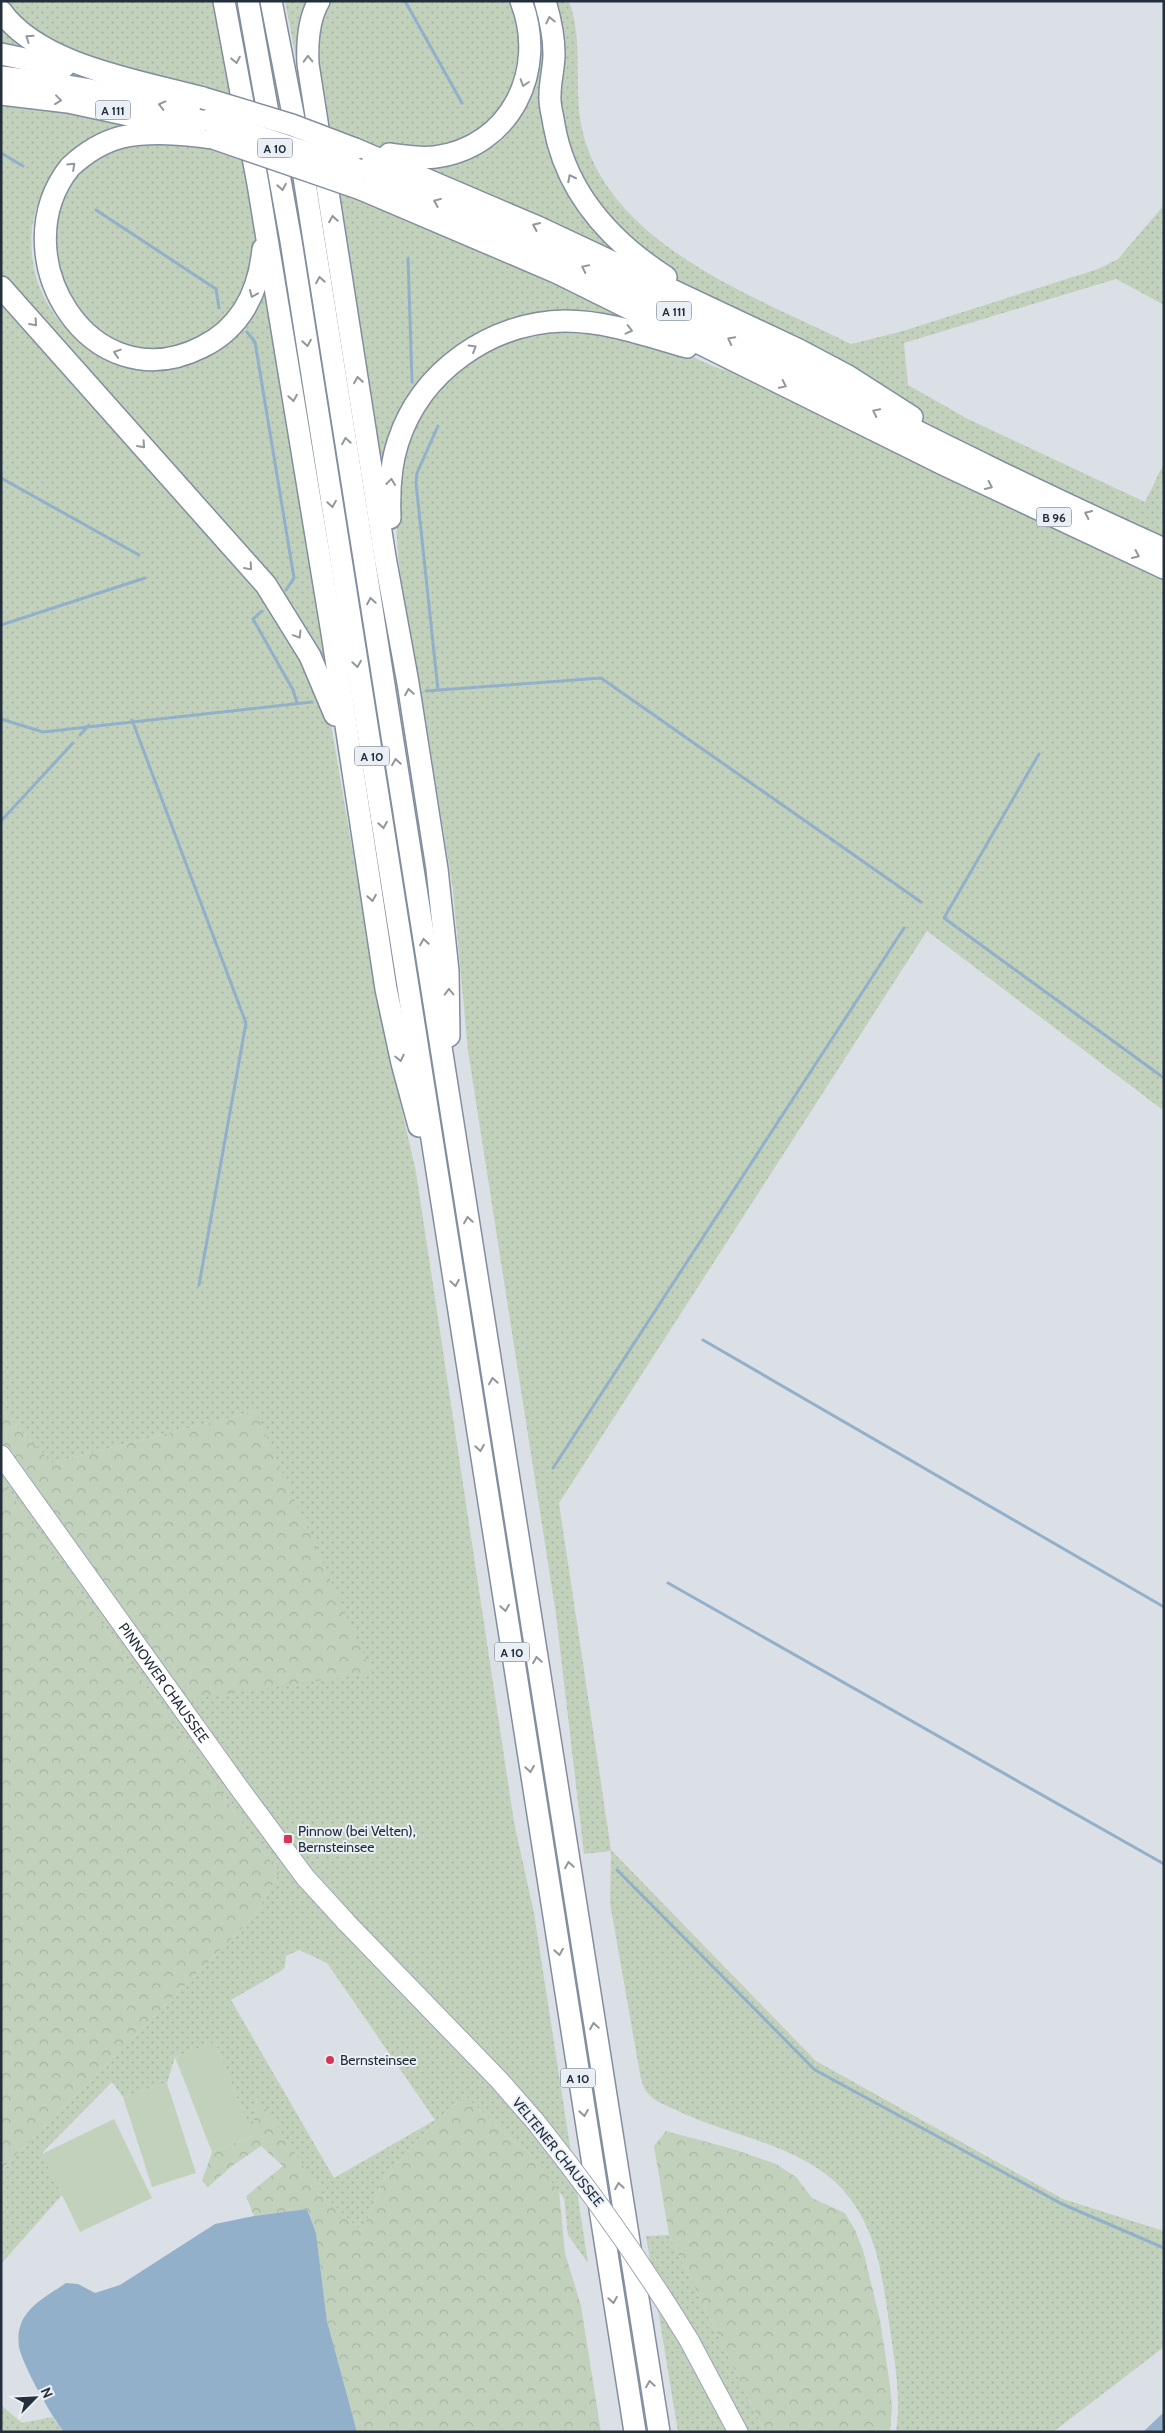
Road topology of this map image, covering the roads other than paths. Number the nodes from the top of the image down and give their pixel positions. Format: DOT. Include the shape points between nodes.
graph roads {
  1 [pos="248,1"];
  2 [pos="271,1"];
  3 [pos="319,1"];
  4 [pos="521,1"];
  5 [pos="545,1"];
  6 [pos="225,5"];
  7 [pos="1,11"];
  8 [pos="1,54"];
  9 [pos="1,76"];
  10 [pos="121,77"];
  11 [pos="1,94"];
  12 [pos="211,129"];
  13 [pos="355,149"];
  14 [pos="360,180"];
  15 [pos="262,212"];
  16 [pos="1,287"];
  17 [pos="722,315"];
  18 [pos="740,363"];
  19 [pos="983,465"];
  20 [pos="1164,549"];
  21 [pos="1164,568"];
  22 [pos="402,652"];
  23 [pos="365,850"];
  24 [pos="450,1111"];
  25 [pos="445,1217"];
  26 [pos="1,1454"];
  27 [pos="332,1908"];
  28 [pos="636,2432"];
  29 [pos="659,2432"];
  30 [pos="738,2432"];
  1 -- 25 [label="highway, A 10, one-way" via="291,241"];
  24 -- 2 [label="highway, A 10, one-way" via="299,145"];
  22 -- 3 [label="highway, one-way" via="308,64 307,39"];
  4 -- 13 [label="highway, one-way" via="530,35 528,70 516,102 499,126 471,146 433,157"];
  17 -- 5 [label="highway, one-way" via="623,246 594,216 570,177 559,147 550,97 554,53"];
  6 -- 15 [label="highway, one-way"];
  10 -- 7 [label="highway, one-way" via="50,52 26,37"];
  8 -- 10 [label="highway"];
  12 -- 9 [label="highway, A 111, one-way" via="172,108 122,95"];
  10 -- 13 [label="highway, bridge" via="292,125"];
  11 -- 12 [label="highway, A 111, one-way" via="114,110 190,129"];
  12 -- 14 [label="highway, A 111, bridge"];
  15 -- 12 [label="highway, one-way" via="261,265 250,300 224,333 197,350 170,358 123,355 86,338 68,323 54,304 41,273 39,232 48,197 64,173 91,150 124,137"];
  17 -- 13 [label="highway, one-way" via="532,224"];
  14 -- 18 [label="highway, A 111"];
  19 -- 14 [label="highway, A 111, one-way" via="553,252 470,215"];
  15 -- 23 [label="highway, one-way"];
  16 -- 23 [label="highway, one-way" via="266,585 279,604 310,656 331,704"];
  17 -- 19 [label="highway" via="831,366"];
  18 -- 21 [label="highway, B 96, one-way" via="945,465"];
  22 -- 18 [label="highway, one-way" via="390,522 394,457 404,427 422,396 456,360 504,332 534,324 566,321 623,329"];
  20 -- 19 [label="highway, B 96, one-way"];
  24 -- 22 [label="highway, one-way" via="445,938"];
  23 -- 25 [label="highway, one-way" via="392,1021"];
  29 -- 24 [label="highway, A 10, one-way"];
  25 -- 28 [label="highway, A 10, one-way"];
  26 -- 27 [label="main road, PINNOWER CHAUSSEE" via="275,1839"];
  27 -- 30 [label="main road, VELTENER CHAUSSEE, bridge" via="476,2055 585,2184 633,2251 689,2340"];
}
